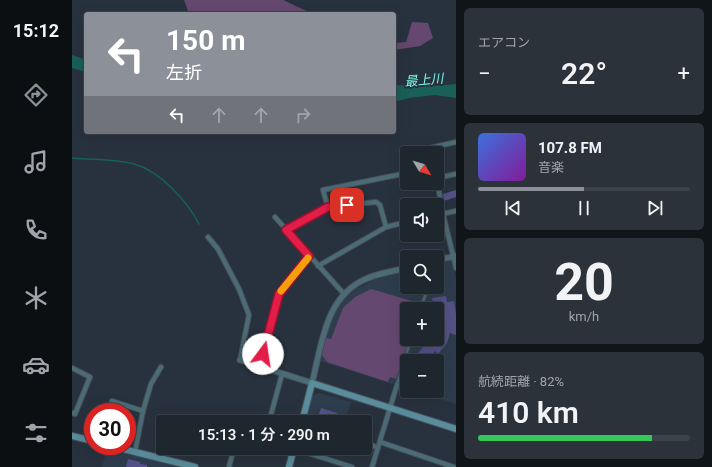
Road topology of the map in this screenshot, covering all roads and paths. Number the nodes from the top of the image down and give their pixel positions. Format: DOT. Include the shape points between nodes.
graph roads {
  1 [pos="456,142"];
  2 [pos="439,146"];
  3 [pos="400,174"];
  4 [pos="456,174"];
  5 [pos="444,177"];
  6 [pos="328,207"];
  7 [pos="456,211"];
  8 [pos="444,214"];
  9 [pos="275,217"];
  10 [pos="444,218"];
  11 [pos="400,224"];
  12 [pos="386,227"];
  13 [pos="286,230"];
  14 [pos="208,237"];
  15 [pos="309,256"];
  16 [pos="455,256"];
  17 [pos="444,258"];
  18 [pos="318,266"];
  19 [pos="456,268"];
  20 [pos="400,270"];
  21 [pos="344,294"];
  22 [pos="408,346"];
  23 [pos="240,360"];
  24 [pos="161,367"];
  25 [pos="259,367"];
  26 [pos="72,368"];
  27 [pos="282,374"];
  28 [pos="312,383"];
  29 [pos="396,385"];
  30 [pos="112,401"];
  31 [pos="389,408"];
  32 [pos="143,411"];
  33 [pos="72,413"];
  34 [pos="271,415"];
  35 [pos="304,415"];
  36 [pos="456,429"];
  37 [pos="72,436"];
  38 [pos="84,439"];
  39 [pos="380,442"];
  40 [pos="372,445"];
  41 [pos="136,447"];
  42 [pos="378,448"];
  43 [pos="136,452"];
  44 [pos="232,455"];
  45 [pos="292,455"];
  46 [pos="315,455"];
  47 [pos="195,467"];
  48 [pos="229,467"];
  49 [pos="289,467"];
  50 [pos="352,467"];
  51 [pos="372,467"];
  52 [pos="454,467"];
  1 -- 2 [label="street"];
  3 -- 6 [label="street" via="323,190"];
  4 -- 5 [label="street"];
  6 -- 12 [label="street" via="376,202 380,205"];
  6 -- 13 [label="street"];
  7 -- 8 [label="street"];
  9 -- 13 [label="street"];
  10 -- 16 [label="street"];
  11 -- 12 [label="street"];
  12 -- 18 [label="street"];
  13 -- 15 [label="street"];
  14 -- 23 [label="street" via="218,249 239,289 249,315"];
  15 -- 18 [label="street"];
  15 -- 25 [label="street" via="279,294"];
  16 -- 17 [label="street"];
  16 -- 19 [label="street"];
  18 -- 21 [label="street"];
  20 -- 21 [label="street" via="367,278"];
  21 -- 28 [label="street" via="326,326"];
  22 -- 29 [label="lane"];
  23 -- 25 [label="street"];
  24 -- 32 [label="street" via="151,384"];
  25 -- 27 [label="street"];
  26 -- 33 [label="street" via="90,377 75,414"];
  27 -- 28 [label="street"];
  27 -- 34 [label="street"];
  28 -- 31 [label="main road"];
  28 -- 35 [label="main road"];
  29 -- 31 [label="street"];
  30 -- 32 [label="street"];
  31 -- 36 [label="main road"];
  31 -- 39 [label="street"];
  32 -- 41 [label="street"];
  37 -- 38 [label="main road"];
  39 -- 42 [label="street"];
  39 -- 52 [label="street"];
  40 -- 42 [label="street"];
  42 -- 51 [label="street"];
  43 -- 47 [label="main road"];
  44 -- 48 [label="street"];
  45 -- 49 [label="main road"];
  46 -- 50 [label="street"];
}
